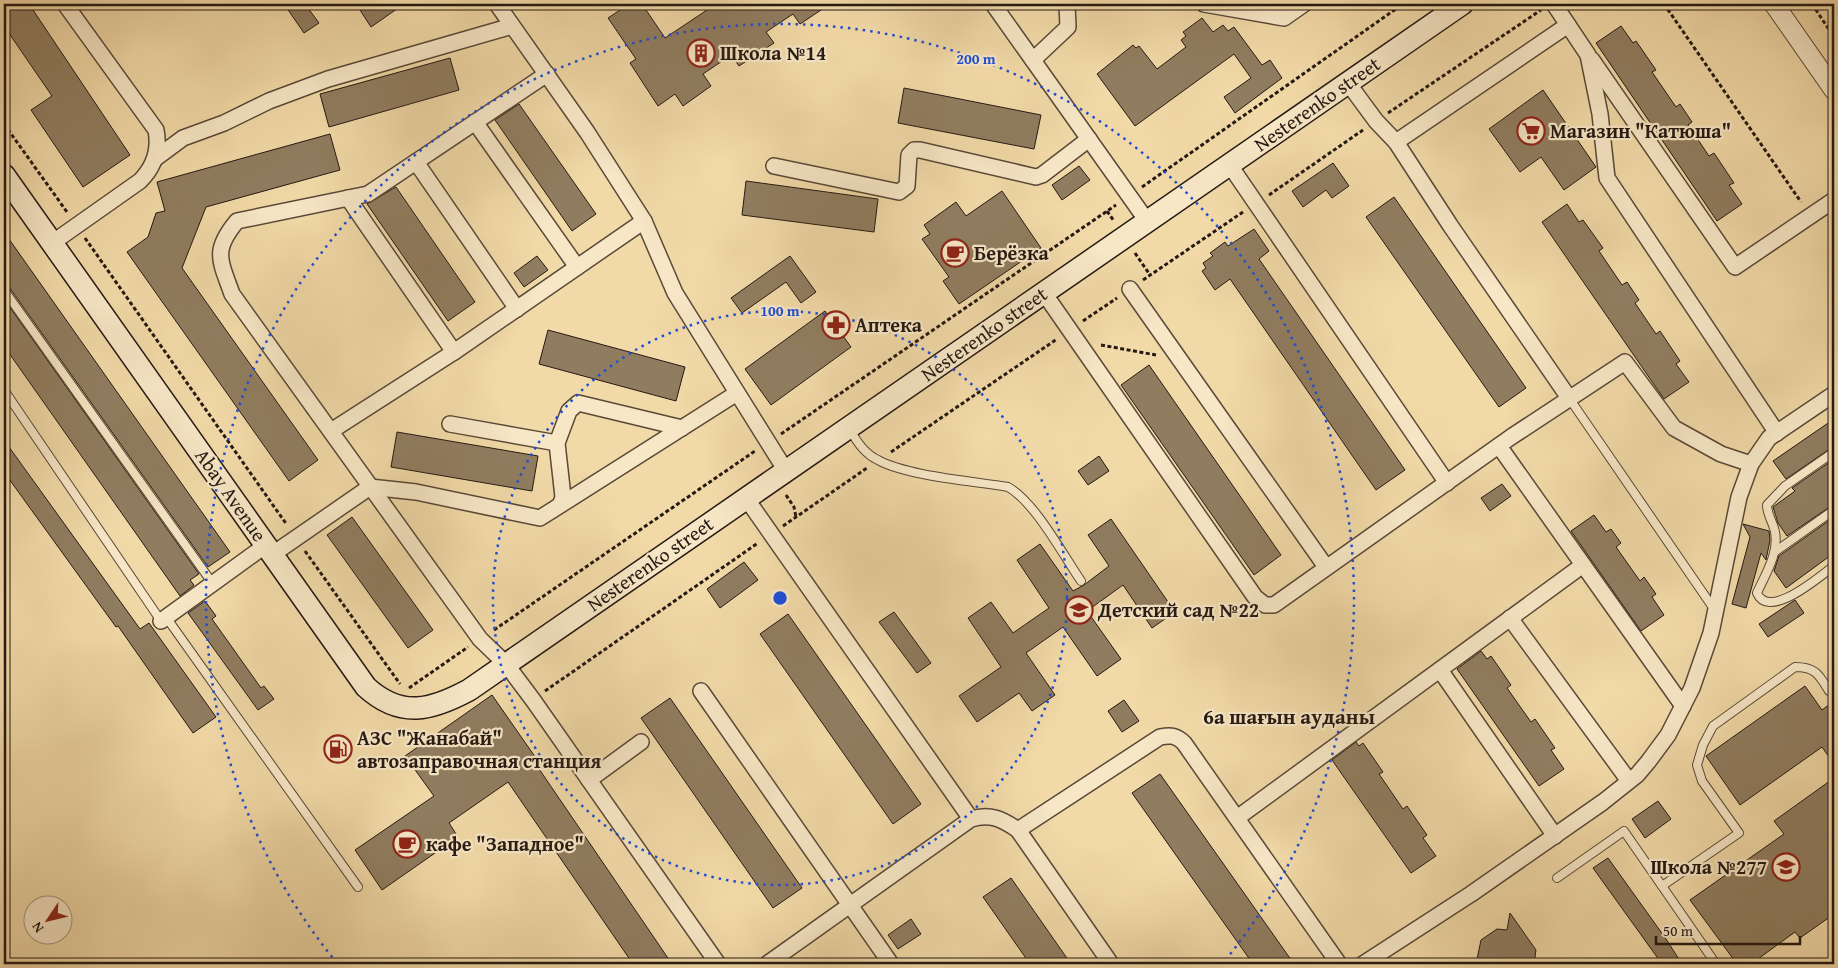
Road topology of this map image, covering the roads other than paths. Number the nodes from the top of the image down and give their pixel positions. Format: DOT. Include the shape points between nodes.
graph roads {
  1 [pos="65,4"];
  2 [pos="497,4"];
  3 [pos="993,4"];
  4 [pos="1067,4"];
  5 [pos="1204,4"];
  6 [pos="1304,4"];
  7 [pos="1462,4"];
  8 [pos="1554,4"];
  9 [pos="1774,4"];
  10 [pos="1568,25"];
  11 [pos="512,26"];
  12 [pos="1588,55"];
  13 [pos="1033,60"];
  14 [pos="547,74"];
  15 [pos="1348,82"];
  16 [pos="1834,90"];
  17 [pos="475,122"];
  18 [pos="1089,139"];
  19 [pos="1396,142"];
  20 [pos="156,158"];
  21 [pos="416,162"];
  22 [pos="1229,164"];
  23 [pos="774,166"];
  24 [pos="7,188"];
  25 [pos="348,198"];
  26 [pos="1834,200"];
  27 [pos="644,221"];
  28 [pos="1148,221"];
  29 [pos="52,243"];
  30 [pos="577,268"];
  31 [pos="1130,289"];
  32 [pos="4,290"];
  33 [pos="1044,293"];
  34 [pos="517,309"];
  35 [pos="454,352"];
  36 [pos="4,390"];
  37 [pos="737,393"];
  38 [pos="1834,394"];
  39 [pos="1569,398"];
  40 [pos="450,424"];
  41 [pos="849,427"];
  42 [pos="682,428"];
  43 [pos="331,432"];
  44 [pos="1777,433"];
  45 [pos="556,443"];
  46 [pos="1499,446"];
  47 [pos="1834,452"];
  48 [pos="1751,464"];
  49 [pos="786,471"];
  50 [pos="1447,483"];
  51 [pos="370,486"];
  52 [pos="746,498"];
  53 [pos="561,503"];
  54 [pos="1834,510"];
  55 [pos="269,550"];
  56 [pos="1776,551"];
  57 [pos="1584,565"];
  58 [pos="1834,566"];
  59 [pos="1326,567"];
  60 [pos="1081,581"];
  61 [pos="213,584"];
  62 [pos="1714,609"];
  63 [pos="1510,618"];
  64 [pos="164,619"];
  65 [pos="506,664"];
  66 [pos="1440,670"];
  67 [pos="1834,687"];
  68 [pos="701,692"];
  69 [pos="1683,706"];
  70 [pos="641,742"];
  71 [pos="589,780"];
  72 [pos="1629,781"];
  73 [pos="1237,818"];
  74 [pos="971,819"];
  75 [pos="1018,830"];
  76 [pos="1555,836"];
  77 [pos="1557,878"];
  78 [pos="1662,886"];
  79 [pos="358,887"];
  80 [pos="850,905"];
  81 [pos="718,964"];
  82 [pos="767,964"];
  83 [pos="891,964"];
  84 [pos="1111,964"];
  85 [pos="1339,964"];
  86 [pos="1363,964"];
  87 [pos="1716,964"];
  1 -- 20 [label="street" via="156,130"];
  2 -- 11 [label="street"];
  3 -- 13 [label="street"];
  4 -- 13 [label="street" via="1068,27"];
  5 -- 6 [label="street" via="1284,18"];
  7 -- 15 [label="main road, Nesterenko street"];
  8 -- 10 [label="street"];
  9 -- 16 [label="street"];
  10 -- 12 [label="street"];
  10 -- 19 [label="street"];
  11 -- 14 [label="street"];
  11 -- 20 [label="street" via="328,79 183,138"];
  12 -- 26 [label="street" via="1735,267"];
  12 -- 44 [label="street" via="1600,114 1607,178"];
  13 -- 18 [label="street"];
  14 -- 17 [label="street"];
  14 -- 27 [label="street"];
  15 -- 19 [label="street"];
  15 -- 22 [label="main road, Nesterenko street"];
  17 -- 21 [label="street"];
  17 -- 30 [label="street"];
  18 -- 23 [label="street" via="1036,177 914,150 909,155 907,186 898,192"];
  18 -- 28 [label="street"];
  19 -- 39 [label="street"];
  20 -- 29 [label="street" via="140,181"];
  21 -- 25 [label="street" via="368,194"];
  21 -- 34 [label="street"];
  22 -- 28 [label="main road, Nesterenko street"];
  22 -- 50 [label="street"];
  24 -- 29 [label="main road, Abay Avenue"];
  25 -- 35 [label="street"];
  25 -- 43 [label="street" via="237,221 223,237 220,246 222,266 232,294"];
  27 -- 30 [label="street"];
  27 -- 37 [label="street" via="675,293"];
  28 -- 33 [label="main road, Nesterenko street"];
  29 -- 55 [label="main road, Abay Avenue"];
  30 -- 34 [label="street"];
  31 -- 59 [label="street"];
  32 -- 61 [label="lane"];
  33 -- 41 [label="main road, Nesterenko street"];
  33 -- 59 [label="street" via="1255,597 1265,605 1274,605"];
  34 -- 35 [label="street"];
  35 -- 43 [label="street"];
  36 -- 64 [label="lane"];
  37 -- 42 [label="street"];
  37 -- 49 [label="street"];
  38 -- 44 [label="street"];
  39 -- 46 [label="street"];
  39 -- 48 [label="street" via="1624,362 1674,428 1721,454"];
  39 -- 62 [label="lane"];
  40 -- 45 [label="street"];
  41 -- 49 [label="main road, Nesterenko street"];
  41 -- 60 [label="lane" via="856,440 878,460 901,469 1008,487 1018,493"];
  42 -- 45 [label="street" via="578,403 569,411"];
  42 -- 53 [label="street"];
  43 -- 51 [label="street"];
  44 -- 48 [label="street" via="1760,448"];
  45 -- 53 [label="street"];
  46 -- 50 [label="street"];
  46 -- 57 [label="street"];
  47 -- 56 [label="lane" via="1785,486 1768,505"];
  48 -- 62 [label="street" via="1739,498"];
  49 -- 52 [label="main road, Nesterenko street"];
  50 -- 59 [label="street"];
  51 -- 53 [label="street" via="416,492 540,518"];
  51 -- 55 [label="street" via="296,537"];
  51 -- 65 [label="street" via="480,639"];
  52 -- 65 [label="main road, Nesterenko street"];
  52 -- 74 [label="street"];
  54 -- 56 [label="lane"];
  55 -- 61 [label="street"];
  55 -- 65 [label="main road, Abay Avenue" via="376,696 409,708 434,707 469,690"];
  56 -- 58 [label="lane" via="1757,593 1766,601 1785,600"];
  57 -- 63 [label="street"];
  57 -- 69 [label="street"];
  61 -- 64 [label="street"];
  62 -- 69 [label="street" via="1710,632"];
  63 -- 66 [label="street"];
  63 -- 72 [label="street"];
  64 -- 79 [label="lane"];
  65 -- 71 [label="street"];
  66 -- 73 [label="street"];
  66 -- 76 [label="street"];
  67 -- 78 [label="lane" via="1829,691 1818,674 1807,667 1795,668 1712,726 1697,764 1702,781 1739,833"];
  68 -- 80 [label="street"];
  69 -- 72 [label="street" via="1668,735"];
  70 -- 71 [label="street"];
  71 -- 81 [label="street"];
  72 -- 76 [label="street"];
  73 -- 75 [label="street" via="1184,743 1177,736 1168,735 1160,737"];
  73 -- 85 [label="street"];
  74 -- 75 [label="street" via="996,817"];
  74 -- 80 [label="street"];
  75 -- 84 [label="street"];
  76 -- 86 [label="street"];
  77 -- 78 [label="lane" via="1624,831"];
  78 -- 87 [label="lane"];
  80 -- 82 [label="street"];
  80 -- 83 [label="street"];
}
